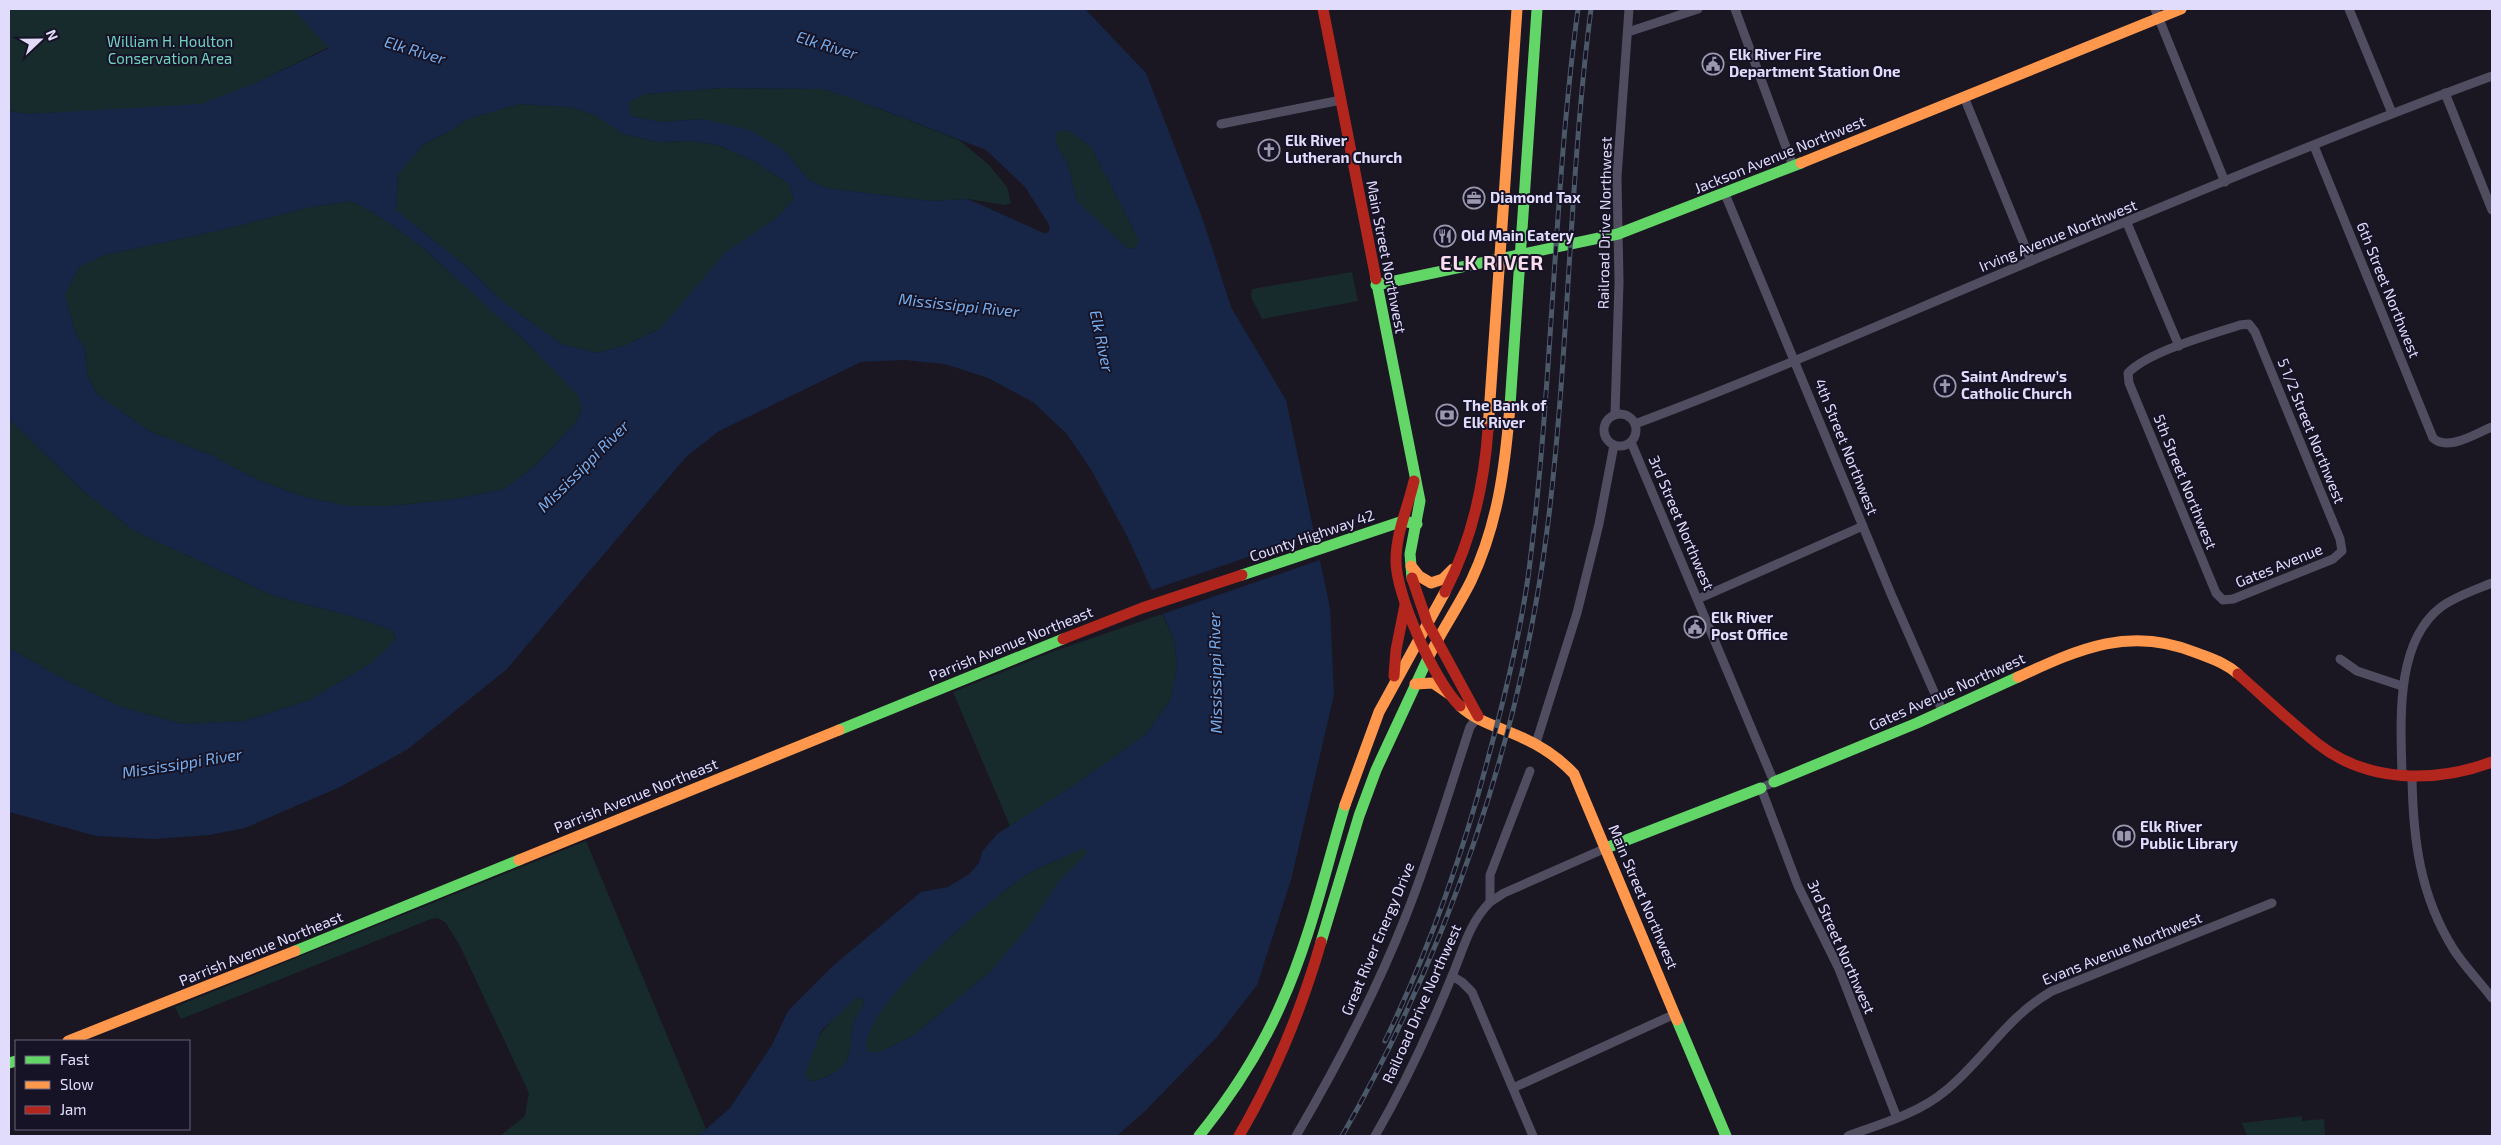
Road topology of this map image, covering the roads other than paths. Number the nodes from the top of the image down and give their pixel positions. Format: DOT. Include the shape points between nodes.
graph roads {
  1 [pos="1323,9"];
  2 [pos="1517,9"];
  3 [pos="1537,9"];
  4 [pos="1629,9"];
  5 [pos="1698,9"];
  6 [pos="1735,9"];
  7 [pos="2181,9"];
  8 [pos="2349,9"];
  9 [pos="2157,13"];
  10 [pos="1628,32"];
  11 [pos="2492,76"];
  12 [pos="2445,93"];
  13 [pos="1964,97"];
  14 [pos="1341,100"];
  15 [pos="2392,113"];
  16 [pos="1221,124"];
  17 [pos="2314,146"];
  18 [pos="1794,166"];
  19 [pos="2225,182"];
  20 [pos="1725,194"];
  21 [pos="2492,210"];
  22 [pos="2127,222"];
  23 [pos="1618,234"];
  24 [pos="1521,254"];
  25 [pos="1500,258"];
  26 [pos="2031,261"];
  27 [pos="1376,285"];
  28 [pos="2179,346"];
  29 [pos="1796,360"];
  30 [pos="1615,415"];
  31 [pos="1635,424"];
  32 [pos="2492,427"];
  33 [pos="1631,442"];
  34 [pos="1614,445"];
  35 [pos="1414,481"];
  36 [pos="1403,521"];
  37 [pos="1417,524"];
  38 [pos="1863,526"];
  39 [pos="1376,530"];
  40 [pos="2342,551"];
  41 [pos="1397,552"];
  42 [pos="1459,562"];
  43 [pos="1411,566"];
  44 [pos="2492,583"];
  45 [pos="1217,584"];
  46 [pos="1698,599"];
  47 [pos="2223,600"];
  48 [pos="1405,605"];
  49 [pos="1428,621"];
  50 [pos="1418,636"];
  51 [pos="1437,640"];
  52 [pos="1429,656"];
  53 [pos="2340,659"];
  54 [pos="1394,679"];
  55 [pos="1415,684"];
  56 [pos="2402,686"];
  57 [pos="1449,694"];
  58 [pos="1942,710"];
  59 [pos="1478,716"];
  60 [pos="1536,743"];
  61 [pos="2492,762"];
  62 [pos="1530,771"];
  63 [pos="2407,777"];
  64 [pos="1774,782"];
  65 [pos="1761,788"];
  66 [pos="1606,848"];
  67 [pos="1490,902"];
  68 [pos="2272,903"];
  69 [pos="1452,976"];
  70 [pos="2492,998"];
  71 [pos="1675,1014"];
  72 [pos="71,1040"];
  73 [pos="1513,1088"];
  74 [pos="1897,1118"];
  75 [pos="1199,1136"];
  76 [pos="1239,1136"];
  77 [pos="1296,1136"];
  78 [pos="1375,1136"];
  79 [pos="1533,1136"];
  80 [pos="1726,1136"];
  81 [pos="1848,1136"];
  1 -- 14 [label="main road, Main Street Northwest"];
  2 -- 25 [label="main road"];
  3 -- 24 [label="main road"];
  4 -- 10 [label="street, Railroad Drive Northwest"];
  5 -- 10 [label="street"];
  6 -- 18 [label="street"];
  7 -- 9 [label="main road, Jackson Avenue Northwest"];
  8 -- 15 [label="street"];
  9 -- 13 [label="main road, Jackson Avenue Northwest"];
  9 -- 19 [label="street"];
  10 -- 23 [label="street, Railroad Drive Northwest" via="1619,144"];
  11 -- 12 [label="street, Irving Avenue Northwest"];
  12 -- 15 [label="street, Irving Avenue Northwest"];
  12 -- 21 [label="street"];
  13 -- 18 [label="main road, Jackson Avenue Northwest"];
  13 -- 26 [label="street"];
  14 -- 16 [label="street"];
  14 -- 27 [label="main road, Main Street Northwest"];
  15 -- 17 [label="street, Irving Avenue Northwest"];
  17 -- 19 [label="street, Irving Avenue Northwest"];
  17 -- 32 [label="street, 6th Street Northwest" via="2434,438 2438,443 2449,444"];
  18 -- 20 [label="main road, Jackson Avenue Northwest"];
  19 -- 22 [label="street, Irving Avenue Northwest"];
  20 -- 23 [label="main road, Jackson Avenue Northwest"];
  20 -- 29 [label="street, 4th Street Northwest"];
  22 -- 26 [label="street, Irving Avenue Northwest"];
  22 -- 28 [label="street"];
  23 -- 24 [label="main road, Jackson Avenue Northwest"];
  23 -- 30 [label="street, Railroad Drive Northwest"];
  24 -- 25 [label="main road, Jackson Avenue Northwest"];
  24 -- 51 [label="main road" via="1506,458 1500,496 1476,571"];
  25 -- 27 [label="main road, Jackson Avenue Northwest"];
  25 -- 42 [label="main road" via="1485,471 1471,530"];
  26 -- 29 [label="street, Irving Avenue Northwest"];
  27 -- 35 [label="main road, Main Street Northwest"];
  28 -- 40 [label="street, 5 1/2 Street Northwest" via="2249,324 2340,539"];
  28 -- 47 [label="street, 5th Street Northwest" via="2136,365 2128,373 2129,383 2216,593"];
  29 -- 31 [label="street, Irving Avenue Northwest"];
  29 -- 38 [label="street, 4th Street Northwest"];
  30 -- 31 [label="street" via="1627,416"];
  30 -- 34 [label="street" via="1605,425 1604,433"];
  31 -- 33 [label="street"];
  33 -- 34 [label="street"];
  33 -- 46 [label="street, 3rd Street Northwest"];
  34 -- 60 [label="street" via="1576,618"];
  35 -- 36 [label="main road, Main Street Northwest"];
  35 -- 37 [label="main road, Main Street Northwest" via="1420,502"];
  36 -- 37 [label="main road"];
  36 -- 39 [label="main road, County Highway 42"];
  36 -- 41 [label="main road, Main Street Northwest"];
  37 -- 43 [label="main road, Main Street Northwest"];
  38 -- 46 [label="street"];
  38 -- 58 [label="street, 4th Street Northwest"];
  39 -- 41 [label="main road" via="1391,540"];
  39 -- 45 [label="main road, County Highway 42"];
  40 -- 47 [label="street, Gates Avenue" via="2333,559 2234,599"];
  41 -- 48 [label="main road, Main Street Northwest" via="1396,570"];
  42 -- 43 [label="main road" via="1438,582 1426,581"];
  42 -- 49 [label="main road"];
  43 -- 49 [label="main road, Main Street Northwest" via="1420,604"];
  44 -- 56 [label="street" via="2450,601 2430,618 2416,643"];
  45 -- 72 [label="main road, Parrish Avenue Northeast" via="1142,608 930,692 345,932"];
  46 -- 64 [label="street, 3rd Street Northwest"];
  48 -- 50 [label="main road, Main Street Northwest"];
  48 -- 54 [label="main road"];
  49 -- 50 [label="main road"];
  49 -- 51 [label="main road, Main Street Northwest"];
  50 -- 52 [label="main road, Main Street Northwest"];
  50 -- 54 [label="main road"];
  51 -- 52 [label="main road"];
  51 -- 59 [label="main road, Main Street Northwest"];
  52 -- 55 [label="main road"];
  52 -- 57 [label="main road, Main Street Northwest"];
  53 -- 56 [label="street" via="2357,671"];
  54 -- 75 [label="main road" via="1360,757 1303,945 1280,1007 1240,1082"];
  55 -- 57 [label="main road" via="1433,683"];
  55 -- 76 [label="main road" via="1385,748 1362,810 1291,1034 1267,1087"];
  56 -- 63 [label="street"];
  57 -- 59 [label="main road, Main Street Northwest" via="1459,707"];
  58 -- 63 [label="main road, Gates Avenue Northwest" via="2075,651 2106,642 2136,640 2181,646 2228,665 2305,734 2335,756 2369,770"];
  58 -- 64 [label="main road, Gates Avenue Northwest"];
  59 -- 60 [label="main road, Main Street Northwest"];
  59 -- 77 [label="street, Great River Energy Drive" via="1470,727 1423,871 1389,955 1338,1063"];
  60 -- 66 [label="main road, Main Street Northwest" via="1551,751 1574,774"];
  61 -- 63 [label="main road, Gates Avenue Northwest" via="2444,776"];
  62 -- 67 [label="street" via="1490,875"];
  63 -- 70 [label="street" via="2427,893 2454,949"];
  64 -- 65 [label="street"];
  65 -- 66 [label="main road"];
  65 -- 74 [label="street, 3rd Street Northwest" via="1798,886 1839,969"];
  66 -- 67 [label="street"];
  66 -- 71 [label="main road, Main Street Northwest"];
  67 -- 69 [label="street, Railroad Drive Northwest" via="1469,929"];
  68 -- 74 [label="street, Evans Avenue Northwest" via="2052,991 2013,1020 1944,1092"];
  69 -- 73 [label="street" via="1472,992"];
  69 -- 78 [label="street, Railroad Drive Northwest"];
  71 -- 73 [label="street"];
  71 -- 80 [label="main road, Main Street Northwest"];
  73 -- 79 [label="street"];
  74 -- 81 [label="street, Evans Avenue Northwest"];
}
